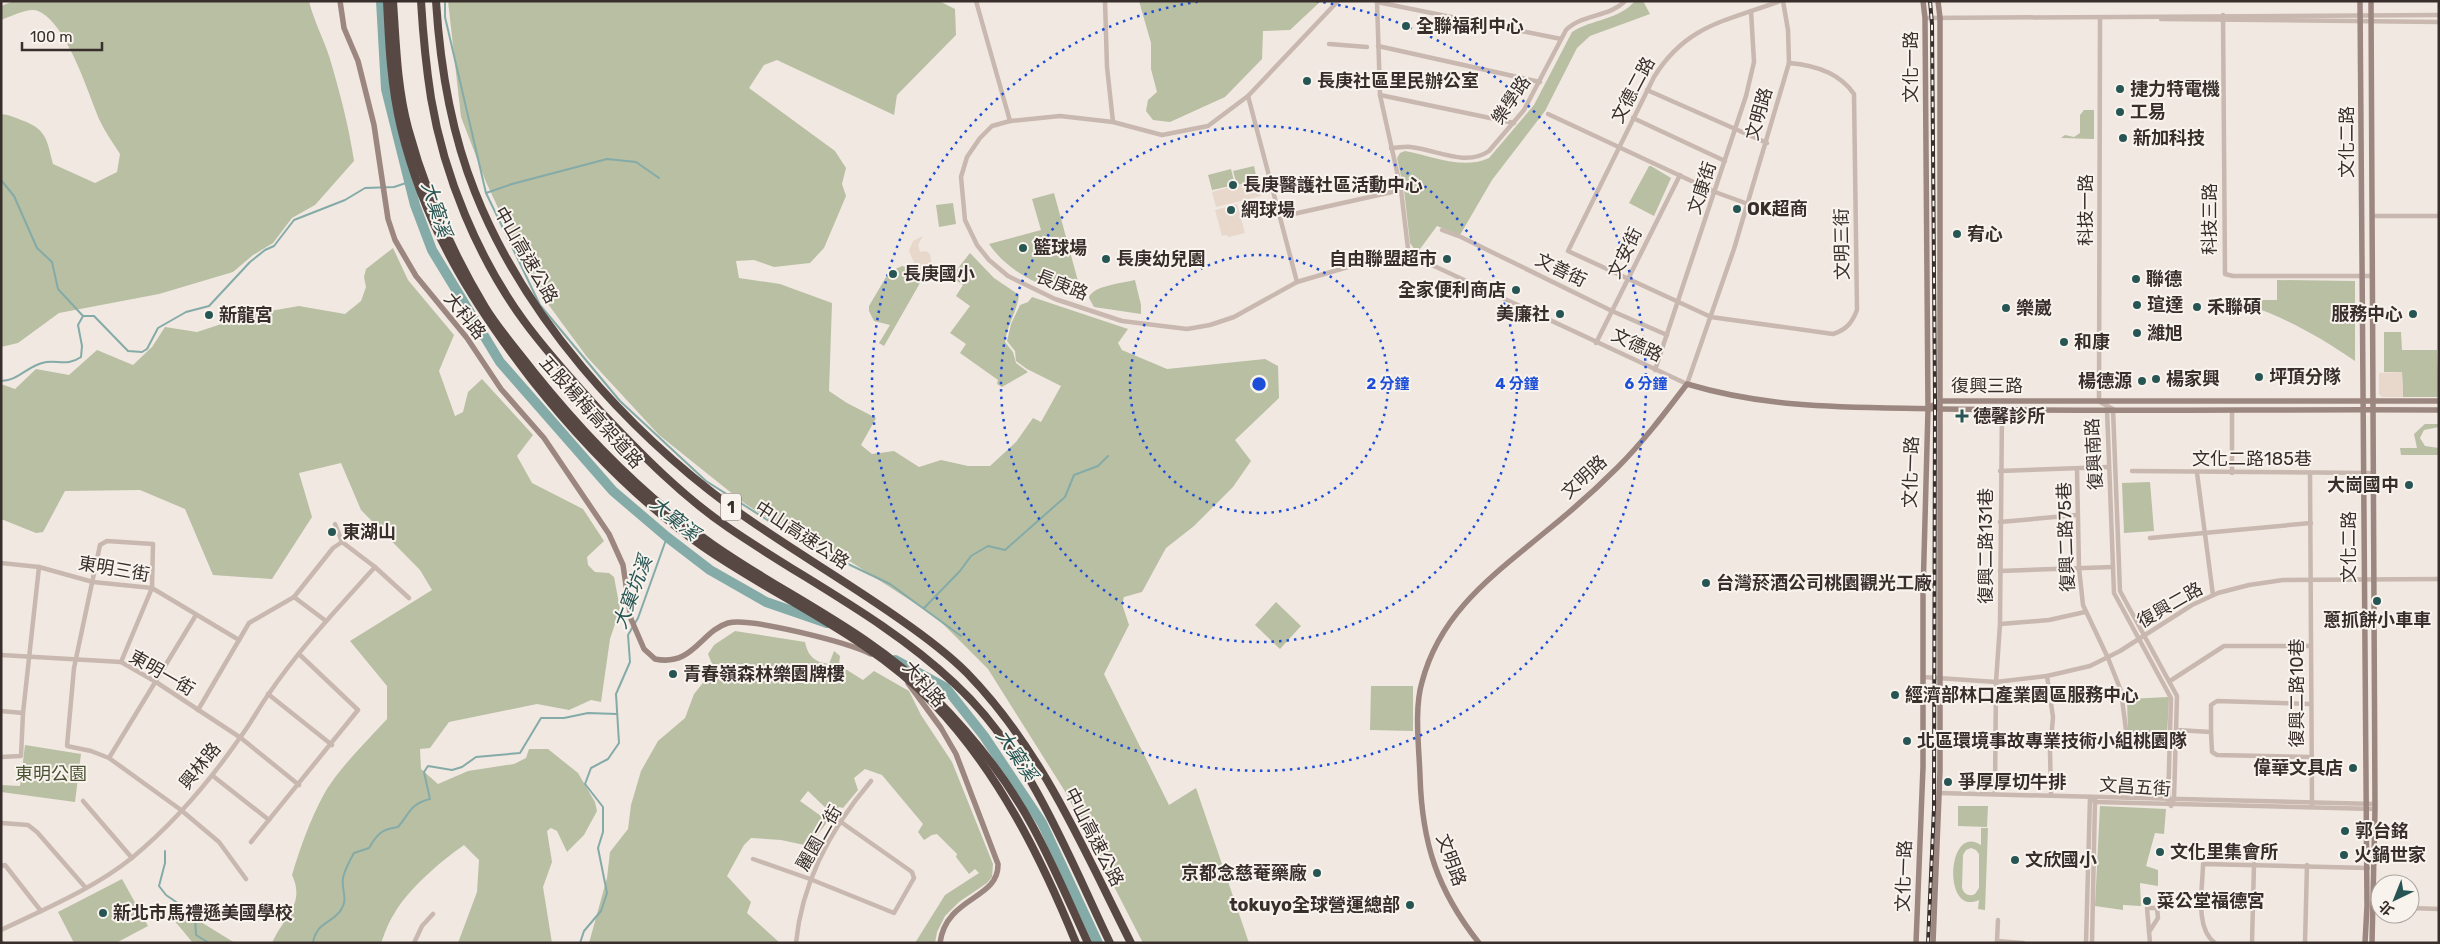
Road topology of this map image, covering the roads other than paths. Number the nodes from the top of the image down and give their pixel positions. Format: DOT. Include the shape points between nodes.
graph roads {
  1 [pos="340,1"];
  2 [pos="387,1"];
  3 [pos="393,1"];
  4 [pos="421,1"];
  5 [pos="436,1"];
  6 [pos="976,1"];
  7 [pos="1105,1"];
  8 [pos="1338,1"];
  9 [pos="1625,1"];
  10 [pos="1781,1"];
  11 [pos="1923,1"];
  12 [pos="1938,1"];
  13 [pos="2360,1"];
  14 [pos="2371,1"];
  15 [pos="1377,2"];
  16 [pos="1751,12"];
  17 [pos="2360,15"];
  18 [pos="2371,15"];
  19 [pos="2439,15"];
  20 [pos="1925,18"];
  21 [pos="1940,18"];
  22 [pos="2100,18"];
  23 [pos="2223,18"];
  24 [pos="2360,22"];
  25 [pos="2372,22"];
  26 [pos="2439,22"];
  27 [pos="1561,39"];
  28 [pos="1329,44"];
  29 [pos="1378,46"];
  30 [pos="1367,47"];
  31 [pos="1789,63"];
  32 [pos="1540,82"];
  33 [pos="1647,90"];
  34 [pos="1380,95"];
  35 [pos="1248,96"];
  36 [pos="1548,114"];
  37 [pos="1633,118"];
  38 [pos="1010,121"];
  39 [pos="1113,122"];
  40 [pos="1514,123"];
  41 [pos="1735,130"];
  42 [pos="1767,143"];
  43 [pos="1619,147"];
  44 [pos="1391,148"];
  45 [pos="1725,161"];
  46 [pos="1680,175"];
  47 [pos="1401,190"];
  48 [pos="1715,192"];
  49 [pos="1748,204"];
  50 [pos="2372,216"];
  51 [pos="2439,216"];
  52 [pos="1280,217"];
  53 [pos="1442,230"];
  54 [pos="1409,257"];
  55 [pos="2372,276"];
  56 [pos="2362,277"];
  57 [pos="1628,278"];
  58 [pos="1297,282"];
  59 [pos="1678,301"];
  60 [pos="1612,311"];
  61 [pos="1711,317"];
  62 [pos="1666,335"];
  63 [pos="1596,343"];
  64 [pos="1655,370"];
  65 [pos="1687,384"];
  66 [pos="1941,401"];
  67 [pos="2099,401"];
  68 [pos="2178,401"];
  69 [pos="2374,401"];
  70 [pos="2439,401"];
  71 [pos="2364,402"];
  72 [pos="1928,408"];
  73 [pos="1941,408"];
  74 [pos="2110,409"];
  75 [pos="2002,410"];
  76 [pos="2178,410"];
  77 [pos="2232,410"];
  78 [pos="2364,410"];
  79 [pos="2374,410"];
  80 [pos="2439,410"];
  81 [pos="2109,467"];
  82 [pos="2116,467"];
  83 [pos="2077,469"];
  84 [pos="2000,471"];
  85 [pos="2132,471"];
  86 [pos="2197,473"];
  87 [pos="2232,473"];
  88 [pos="2310,473"];
  89 [pos="2364,473"];
  90 [pos="2373,474"];
  91 [pos="2076,515"];
  92 [pos="2000,522"];
  93 [pos="2310,523"];
  94 [pos="335,524"];
  95 [pos="2204,532"];
  96 [pos="2150,538"];
  97 [pos="342,542"];
  98 [pos="1,563"];
  99 [pos="39,567"];
  100 [pos="374,567"];
  101 [pos="2113,567"];
  102 [pos="2079,568"];
  103 [pos="2000,571"];
  104 [pos="2312,579"];
  105 [pos="2439,579"];
  106 [pos="2365,580"];
  107 [pos="2372,580"];
  108 [pos="93,582"];
  109 [pos="152,588"];
  110 [pos="2213,596"];
  111 [pos="294,597"];
  112 [pos="409,598"];
  113 [pos="2086,612"];
  114 [pos="196,615"];
  115 [pos="2135,618"];
  116 [pos="326,621"];
  117 [pos="2130,621"];
  118 [pos="2000,624"];
  119 [pos="2144,635"];
  120 [pos="2139,638"];
  121 [pos="239,640"];
  122 [pos="2310,646"];
  123 [pos="299,654"];
  124 [pos="1,655"];
  125 [pos="30,656"];
  126 [pos="2108,658"];
  127 [pos="77,660"];
  128 [pos="121,662"];
  129 [pos="2047,676"];
  130 [pos="1923,677"];
  131 [pos="1940,678"];
  132 [pos="2170,681"];
  133 [pos="156,682"];
  134 [pos="1996,682"];
  135 [pos="268,694"];
  136 [pos="2310,704"];
  137 [pos="198,710"];
  138 [pos="1,711"];
  139 [pos="23,713"];
  140 [pos="2176,730"];
  141 [pos="2210,732"];
  142 [pos="241,738"];
  143 [pos="2085,738"];
  144 [pos="2127,738"];
  145 [pos="2169,739"];
  146 [pos="2175,740"];
  147 [pos="332,745"];
  148 [pos="1,757"];
  149 [pos="2311,757"];
  150 [pos="110,758"];
  151 [pos="212,776"];
  152 [pos="871,781"];
  153 [pos="299,785"];
  154 [pos="1939,793"];
  155 [pos="1995,794"];
  156 [pos="2051,795"];
  157 [pos="2093,799"];
  158 [pos="83,801"];
  159 [pos="2171,802"];
  160 [pos="2312,804"];
  161 [pos="2366,806"];
  162 [pos="2375,806"];
  163 [pos="181,810"];
  164 [pos="269,820"];
  165 [pos="841,822"];
  166 [pos="1,823"];
  167 [pos="251,842"];
  168 [pos="132,858"];
  169 [pos="753,859"];
  170 [pos="2254,864"];
  171 [pos="2307,865"];
  172 [pos="1,866"];
  173 [pos="2366,868"];
  174 [pos="2374,868"];
  175 [pos="2374,874"];
  176 [pos="2090,878"];
  177 [pos="246,879"];
  178 [pos="810,879"];
  179 [pos="85,887"];
  180 [pos="2370,887"];
  181 [pos="2420,908"];
  182 [pos="2439,909"];
  183 [pos="41,911"];
  184 [pos="433,914"];
  185 [pos="1998,920"];
  186 [pos="2370,922"];
  187 [pos="2373,924"];
  188 [pos="1,930"];
  189 [pos="2149,932"];
  190 [pos="1997,942"];
  191 [pos="414,943"];
  192 [pos="796,943"];
  193 [pos="940,943"];
  194 [pos="1076,943"];
  195 [pos="1088,943"];
  196 [pos="1110,943"];
  197 [pos="1130,943"];
  198 [pos="1479,943"];
  199 [pos="1916,943"];
  200 [pos="1933,943"];
  201 [pos="2023,943"];
  202 [pos="2086,943"];
  203 [pos="2092,943"];
  204 [pos="2150,943"];
  205 [pos="2215,943"];
  206 [pos="2252,943"];
  207 [pos="2305,943"];
  208 [pos="2365,943"];
  209 [pos="2372,943"];
  1 -- 193 [label="street, 大科路" via="344,28 358,61 374,125 391,230 416,276 467,338 501,389 544,438 612,540 623,565 631,619 644,649 655,659 662,660 692,651 730,623 804,634 866,652 908,683 941,728 956,754 998,864 992,885 953,913 943,929"];
  2 -- 194 [label="highway, 五股楊梅高架道路" via="392,77 411,166 440,241 490,326 553,406 607,465 653,508 725,561 867,649 905,677 953,725 1004,797 1035,852"];
  3 -- 195 [label="highway, 五股楊梅高架道路 / 1" via="399,78 422,174 448,237 486,307 509,340 562,407 658,503 714,546 879,649 932,694 1003,780 1031,823"];
  4 -- 196 [label="highway, 中山高速公路 / 1" via="432,101 460,201 486,258 524,321 570,378 644,457 689,497 728,527 880,622 955,684 986,716 1052,821"];
  5 -- 197 [label="highway, 中山高速公路 / 1" via="447,92 475,192 521,284 553,330 650,439 703,485 734,509 858,589 965,671 999,708 1042,771 1068,816"];
  6 -- 38 [label="street"];
  7 -- 39 [label="street"];
  8 -- 35 [label="street, 長庚路"];
  9 -- 27 [label="street, 樂學路" via="1614,9 1571,25"];
  10 -- 16 [label="street, 文德二路"];
  10 -- 31 [label="street, 文明路" via="1788,30"];
  11 -- 20 [label="street, 文化一路"];
  12 -- 21 [label="street, 文化一路"];
  13 -- 17 [label="street, 文化二路"];
  14 -- 18 [label="street, 文化二路"];
  15 -- 27 [label="street"];
  15 -- 29 [label="street"];
  16 -- 33 [label="street, 文德二路" via="1713,24 1689,36 1663,62"];
  16 -- 41 [label="street, 文康街" via="1754,62"];
  17 -- 18 [label="street"];
  17 -- 23 [label="street"];
  17 -- 24 [label="street, 文化二路"];
  18 -- 19 [label="street"];
  18 -- 25 [label="street, 文化二路"];
  20 -- 21 [label="street"];
  20 -- 72 [label="street, 文化一路"];
  21 -- 22 [label="street"];
  21 -- 66 [label="street, 文化一路"];
  22 -- 23 [label="street"];
  22 -- 67 [label="street, 科技一路"];
  23 -- 24 [label="street"];
  23 -- 56 [label="street, 科技三路" via="2225,274"];
  24 -- 25 [label="street"];
  24 -- 56 [label="street, 文化二路"];
  25 -- 26 [label="street"];
  25 -- 50 [label="street, 文化二路"];
  27 -- 32 [label="street, 樂學路"];
  28 -- 30 [label="street"];
  29 -- 32 [label="street"];
  29 -- 34 [label="street"];
  31 -- 42 [label="street, 文明路"];
  31 -- 61 [label="street, 文明三街" via="1820,68 1848,85 1854,94 1857,310 1854,320 1833,334"];
  32 -- 40 [label="street, 樂學路"];
  33 -- 37 [label="street, 文德二路"];
  33 -- 41 [label="street"];
  34 -- 40 [label="street"];
  34 -- 44 [label="street"];
  35 -- 39 [label="street, 長庚路" via="1208,126 1180,132 1162,135"];
  35 -- 52 [label="street"];
  36 -- 43 [label="street"];
  37 -- 43 [label="street, 文德二路"];
  37 -- 45 [label="street"];
  38 -- 39 [label="street, 長庚路" via="1060,116"];
  38 -- 58 [label="street, 長庚路" via="992,126 980,138 967,157 961,188 965,220 977,245 989,260 1022,285 1122,322 1187,330 1234,317"];
  40 -- 44 [label="street, 樂學路" via="1489,151 1473,158 1410,147"];
  41 -- 42 [label="street"];
  41 -- 45 [label="street, 文康街"];
  42 -- 49 [label="street, 文明路"];
  43 -- 46 [label="street"];
  43 -- 57 [label="street, 文德二路" via="1568,251"];
  44 -- 47 [label="street"];
  45 -- 48 [label="street, 文康街"];
  46 -- 48 [label="street"];
  46 -- 57 [label="street, 文安街"];
  47 -- 52 [label="street"];
  47 -- 54 [label="street"];
  48 -- 49 [label="street"];
  48 -- 59 [label="street, 文康街"];
  49 -- 61 [label="street, 文明路"];
  50 -- 51 [label="street"];
  50 -- 55 [label="street, 文化二路"];
  52 -- 58 [label="street"];
  53 -- 60 [label="street, 文善街"];
  54 -- 58 [label="street, 長庚路" via="1358,264"];
  54 -- 63 [label="street, 文德路"];
  55 -- 56 [label="street, 科技三路"];
  55 -- 69 [label="street, 文化二路"];
  56 -- 71 [label="street, 文化二路"];
  57 -- 59 [label="street"];
  57 -- 60 [label="street, 文安街"];
  59 -- 61 [label="street"];
  59 -- 62 [label="street, 文康街"];
  60 -- 62 [label="street, 文善街"];
  60 -- 63 [label="street, 文安街"];
  61 -- 65 [label="street, 文明路"];
  62 -- 64 [label="street, 文康街"];
  63 -- 64 [label="street, 文德路"];
  64 -- 65 [label="street, 文德路"];
  65 -- 72 [label="street, 文德路" via="1726,396 1789,404 1875,409"];
  65 -- 198 [label="street, 文明路" via="1617,467 1553,526 1482,584 1459,608 1441,634 1422,682 1418,722 1421,814 1431,857 1448,896"];
  66 -- 67 [label="street, 復興三路"];
  66 -- 72 [label="street, 復興三路"];
  66 -- 73 [label="street, 文化一路"];
  67 -- 68 [label="street, 復興三路"];
  67 -- 74 [label="street, 復興南路"];
  68 -- 71 [label="street, 復興三路"];
  68 -- 76 [label="street"];
  69 -- 70 [label="street, 復興三路"];
  69 -- 71 [label="street, 復興三路"];
  69 -- 79 [label="street, 文化二路"];
  71 -- 78 [label="street, 文化二路"];
  72 -- 73 [label="street, 復興三路"];
  72 -- 130 [label="street, 文化一路"];
  73 -- 75 [label="street, 復興三路"];
  73 -- 131 [label="street, 文化一路"];
  74 -- 75 [label="street, 復興三路"];
  74 -- 76 [label="street, 復興三路"];
  74 -- 81 [label="street, 復興南路"];
  74 -- 82 [label="street, 復興南路"];
  75 -- 84 [label="street, 復興二路131巷"];
  76 -- 77 [label="street, 復興三路"];
  77 -- 78 [label="street, 復興三路"];
  77 -- 87 [label="street"];
  78 -- 79 [label="street, 復興三路"];
  78 -- 89 [label="street, 文化二路"];
  79 -- 80 [label="street, 復興三路"];
  79 -- 90 [label="street, 文化二路"];
  81 -- 82 [label="street"];
  81 -- 83 [label="street"];
  81 -- 101 [label="street, 復興南路"];
  82 -- 115 [label="street, 復興南路" via="2120,591"];
  83 -- 84 [label="street"];
  83 -- 91 [label="street, 復興二路75巷"];
  84 -- 92 [label="street, 復興二路131巷"];
  85 -- 86 [label="street, 文化二路185巷"];
  86 -- 87 [label="street, 文化二路185巷"];
  86 -- 95 [label="street"];
  87 -- 88 [label="street, 文化二路185巷"];
  88 -- 89 [label="street, 文化二路185巷"];
  88 -- 93 [label="street, 復興二路10巷"];
  89 -- 90 [label="street, 文化二路185巷"];
  89 -- 106 [label="street, 文化二路"];
  90 -- 107 [label="street, 文化二路"];
  91 -- 92 [label="street"];
  91 -- 102 [label="street, 復興二路75巷"];
  92 -- 103 [label="street, 復興二路131巷"];
  93 -- 95 [label="street"];
  93 -- 104 [label="street, 復興二路10巷"];
  94 -- 97 [label="street"];
  95 -- 96 [label="street"];
  95 -- 110 [label="street"];
  97 -- 100 [label="street"];
  97 -- 111 [label="street" via="333,548"];
  98 -- 99 [label="street, 東明三街"];
  99 -- 108 [label="street, 東明三街"];
  99 -- 125 [label="street"];
  100 -- 112 [label="street"];
  100 -- 116 [label="street, 興林路"];
  101 -- 102 [label="street"];
  101 -- 117 [label="street, 復興南路" via="2114,593"];
  102 -- 103 [label="street"];
  102 -- 113 [label="street, 復興二路75巷"];
  103 -- 118 [label="street, 復興二路131巷"];
  104 -- 106 [label="street, 復興二路"];
  104 -- 110 [label="street, 復興二路" via="2265,582"];
  104 -- 122 [label="street, 復興二路10巷"];
  105 -- 107 [label="street, 復興二路"];
  106 -- 107 [label="street, 復興二路"];
  106 -- 161 [label="street, 文化二路"];
  107 -- 162 [label="street, 文化二路"];
  108 -- 109 [label="street, 東明三街"];
  108 -- 109 [label="street" via="100,545 107,541 153,544"];
  108 -- 127 [label="street"];
  109 -- 114 [label="street, 東明三街"];
  109 -- 128 [label="street"];
  110 -- 119 [label="street, 復興二路"];
  111 -- 116 [label="street"];
  111 -- 121 [label="street" via="249,623"];
  113 -- 118 [label="street" via="2049,620"];
  113 -- 126 [label="street, 復興二路75巷"];
  114 -- 121 [label="street, 東明三街"];
  114 -- 133 [label="street"];
  115 -- 117 [label="street"];
  115 -- 119 [label="street, 復興南路"];
  116 -- 123 [label="street, 興林路"];
  117 -- 120 [label="street, 復興南路"];
  118 -- 134 [label="street, 復興二路131巷"];
  119 -- 120 [label="street, 復興二路"];
  119 -- 132 [label="street, 復興南路"];
  120 -- 126 [label="street, 復興二路"];
  120 -- 145 [label="street, 復興南路" via="2171,698"];
  121 -- 137 [label="street"];
  122 -- 132 [label="street" via="2224,646"];
  122 -- 136 [label="street, 復興二路10巷"];
  123 -- 135 [label="street, 興林路"];
  123 -- 147 [label="street" via="358,710"];
  124 -- 125 [label="street, 東明一街"];
  125 -- 127 [label="street, 東明一街"];
  125 -- 139 [label="street"];
  126 -- 129 [label="street, 復興二路" via="2090,666"];
  126 -- 144 [label="street, 復興二路75巷" via="2121,692"];
  127 -- 128 [label="street, 東明一街"];
  127 -- 150 [label="street" via="66,746"];
  128 -- 133 [label="street, 東明一街"];
  129 -- 134 [label="street, 復興二路"];
  129 -- 156 [label="street" via="2053,717"];
  130 -- 131 [label="street, 復興二路"];
  130 -- 199 [label="street, 文化一路"];
  131 -- 134 [label="street, 復興二路"];
  131 -- 154 [label="street, 文化一路"];
  132 -- 140 [label="street, 復興南路" via="2177,696"];
  133 -- 137 [label="street, 東明一街"];
  133 -- 150 [label="street"];
  134 -- 155 [label="street, 復興二路131巷"];
  135 -- 142 [label="street, 興林路"];
  135 -- 147 [label="street"];
  136 -- 141 [label="street" via="2217,701 2211,705"];
  136 -- 149 [label="street, 復興二路10巷"];
  137 -- 142 [label="street, 東明一街"];
  138 -- 139 [label="street"];
  139 -- 148 [label="street" via="21,756"];
  140 -- 141 [label="street"];
  140 -- 146 [label="street, 復興南路"];
  141 -- 149 [label="street" via="2212,752 2217,755"];
  142 -- 151 [label="street, 興林路"];
  142 -- 153 [label="street, 東明一街"];
  143 -- 144 [label="street"];
  144 -- 145 [label="street"];
  145 -- 146 [label="street"];
  145 -- 159 [label="street, 復興南路"];
  146 -- 159 [label="street, 復興南路"];
  147 -- 153 [label="street"];
  149 -- 160 [label="street, 復興二路10巷"];
  150 -- 163 [label="street"];
  151 -- 163 [label="street, 興林路"];
  151 -- 164 [label="street"];
  152 -- 165 [label="street, 麗園二街"];
  153 -- 164 [label="street"];
  154 -- 155 [label="street, 文昌五街"];
  154 -- 200 [label="street, 文化一路"];
  155 -- 156 [label="street, 文昌五街"];
  156 -- 157 [label="street, 文昌五街"];
  157 -- 159 [label="street, 文昌五街"];
  157 -- 176 [label="street"];
  158 -- 168 [label="street"];
  159 -- 160 [label="street, 文昌五街"];
  160 -- 161 [label="street, 文昌五街"];
  161 -- 162 [label="street, 文昌五街"];
  161 -- 173 [label="street, 文化二路"];
  162 -- 174 [label="street, 文化二路"];
  163 -- 168 [label="street, 興林路"];
  163 -- 177 [label="street" via="220,842"];
  164 -- 167 [label="street"];
  165 -- 178 [label="street, 麗園二街"];
  165 -- 178 [label="street" via="912,872 914,878 894,913"];
  166 -- 179 [label="street" via="28,825"];
  168 -- 179 [label="street, 興林路"];
  169 -- 178 [label="street"];
  170 -- 171 [label="street"];
  170 -- 205 [label="street" via="2203,864 2202,920 2209,938"];
  170 -- 206 [label="street"];
  171 -- 173 [label="street"];
  171 -- 207 [label="street"];
  172 -- 183 [label="street" via="5,865"];
  173 -- 174 [label="street"];
  173 -- 180 [label="street, 文化二路"];
  174 -- 175 [label="street, 文化二路"];
  176 -- 202 [label="street"];
  176 -- 203 [label="street"];
  178 -- 192 [label="street, 麗園二街"];
  179 -- 183 [label="street, 興林路"];
  181 -- 182 [label="street"];
  183 -- 188 [label="street, 興林路"];
  184 -- 191 [label="street" via="422,926"];
  185 -- 190 [label="street"];
  186 -- 208 [label="street, 文化二路"];
  187 -- 209 [label="street, 文化二路"];
  189 -- 189 [label="street" via="2158,918 2157,908 2147,908"];
  189 -- 204 [label="street"];
  190 -- 201 [label="street"];
}
